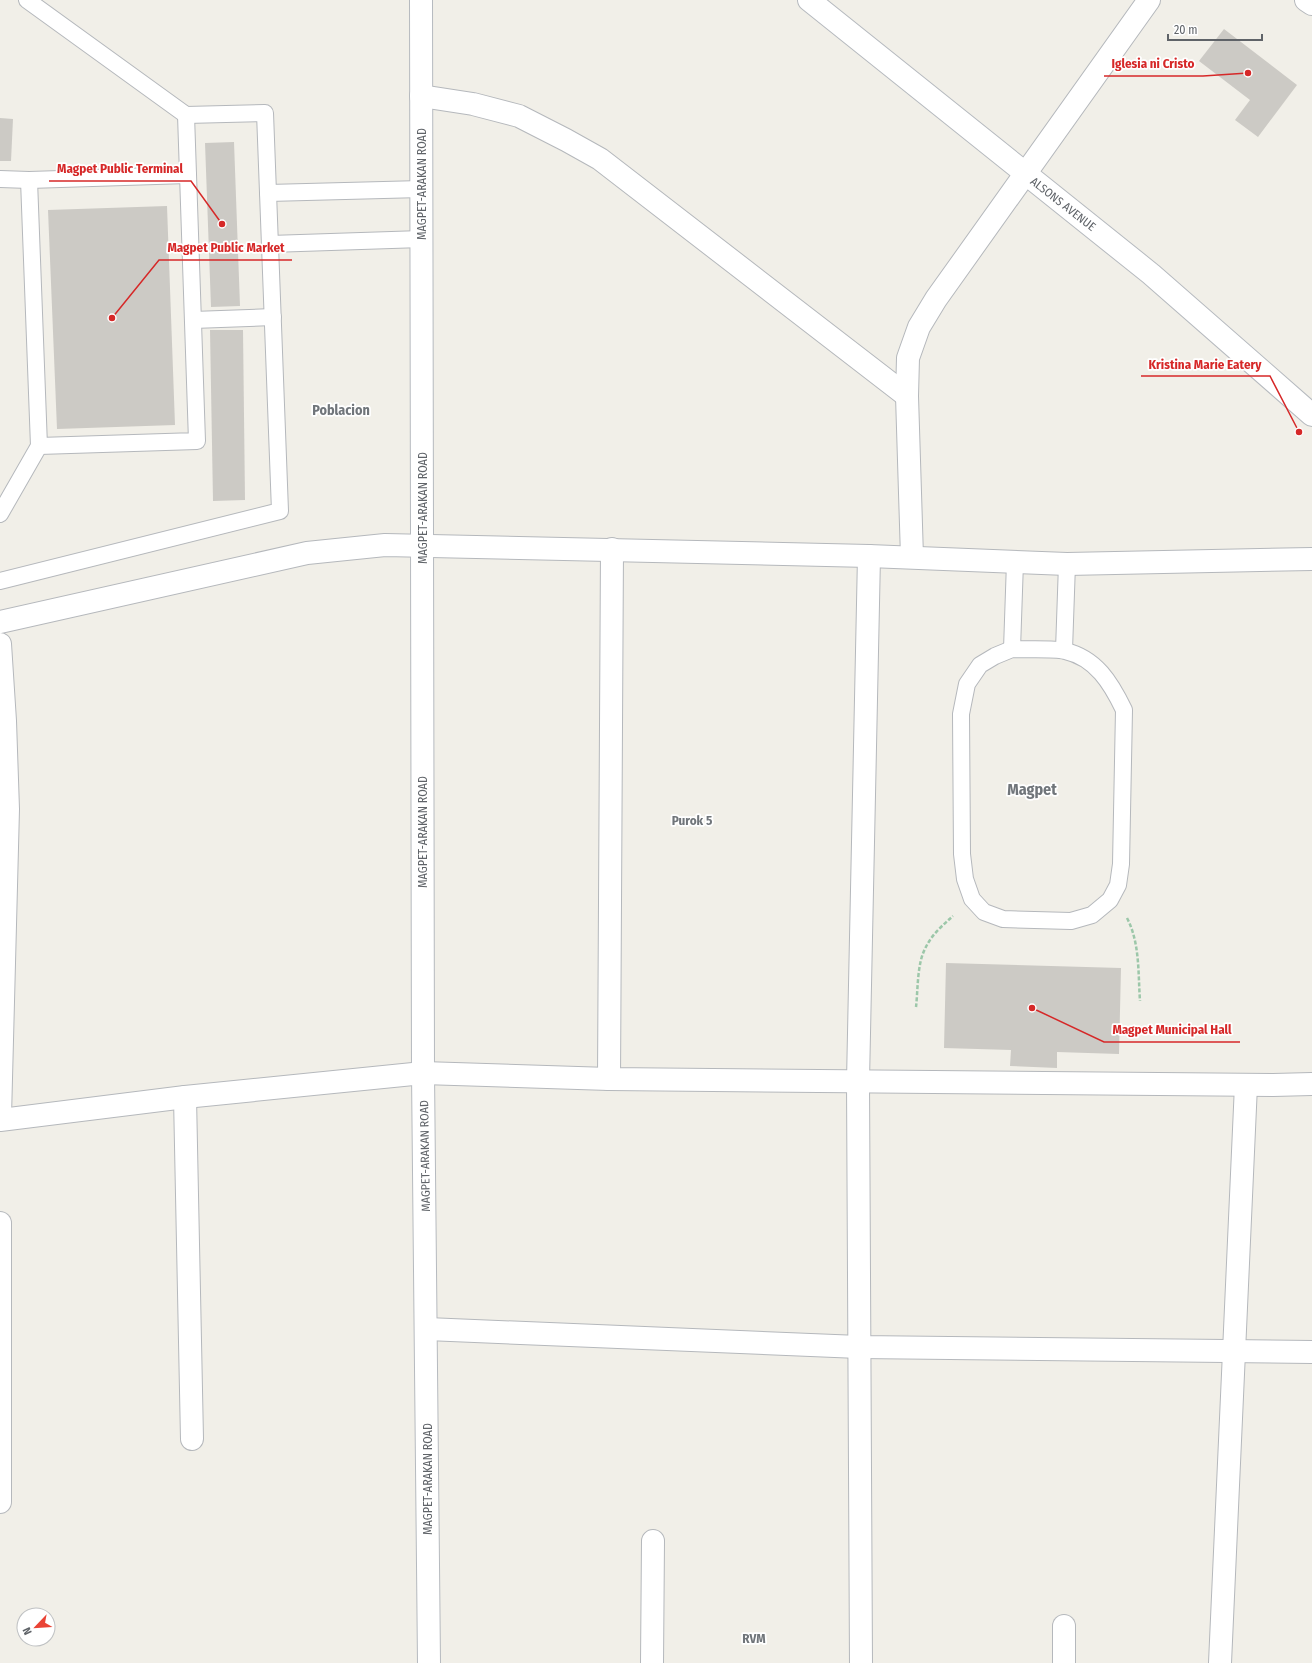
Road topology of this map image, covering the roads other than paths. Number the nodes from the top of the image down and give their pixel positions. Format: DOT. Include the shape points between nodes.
graph roads {
  1 [pos="27,0"];
  2 [pos="421,0"];
  3 [pos="809,0"];
  4 [pos="1149,0"];
  5 [pos="1306,0"];
  6 [pos="1312,4"];
  7 [pos="421,96"];
  8 [pos="186,116"];
  9 [pos="1025,174"];
  10 [pos="188,175"];
  11 [pos="0,179"];
  12 [pos="29,180"];
  13 [pos="422,189"];
  14 [pos="268,193"];
  15 [pos="422,239"];
  16 [pos="270,244"];
  17 [pos="273,317"];
  18 [pos="193,320"];
  19 [pos="906,396"];
  20 [pos="1312,415"];
  21 [pos="39,446"];
  22 [pos="0,514"];
  23 [pos="423,545"];
  24 [pos="612,549"];
  25 [pos="869,556"];
  26 [pos="912,557"];
  27 [pos="1312,558"];
  28 [pos="1015,562"];
  29 [pos="1067,564"];
  30 [pos="0,581"];
  31 [pos="0,622"];
  32 [pos="0,644"];
  33 [pos="1012,649"];
  34 [pos="1064,650"];
  35 [pos="2,920"];
  36 [pos="424,1073"];
  37 [pos="609,1079"];
  38 [pos="858,1081"];
  39 [pos="1312,1084"];
  40 [pos="1246,1085"];
  41 [pos="185,1097"];
  42 [pos="0,1117"];
  43 [pos="0,1120"];
  44 [pos="0,1223"];
  45 [pos="427,1329"];
  46 [pos="858,1347"];
  47 [pos="1234,1352"];
  48 [pos="1312,1352"];
  49 [pos="192,1439"];
  50 [pos="0,1502"];
  51 [pos="653,1542"];
  52 [pos="1064,1626"];
  53 [pos="429,1663"];
  54 [pos="652,1663"];
  55 [pos="861,1663"];
  56 [pos="1064,1663"];
  57 [pos="1220,1663"];
  1 -- 8 [label="lane"];
  2 -- 7 [label="street, MAGPET-ARAKAN ROAD"];
  3 -- 9 [label="street, ALSONS AVENUE"];
  4 -- 9 [label="street"];
  5 -- 6 [label="street"];
  7 -- 13 [label="street, MAGPET-ARAKAN ROAD"];
  7 -- 19 [label="street" via="473,104 519,116 600,159"];
  8 -- 10 [label="lane"];
  8 -- 14 [label="lane" via="265,113"];
  9 -- 19 [label="street" via="919,327 908,358"];
  9 -- 20 [label="street, ALSONS AVENUE" via="1150,274"];
  10 -- 12 [label="lane"];
  10 -- 18 [label="lane"];
  11 -- 12 [label="lane"];
  12 -- 21 [label="lane"];
  13 -- 14 [label="lane"];
  13 -- 15 [label="street, MAGPET-ARAKAN ROAD"];
  14 -- 16 [label="lane"];
  15 -- 16 [label="lane"];
  15 -- 23 [label="street, MAGPET-ARAKAN ROAD"];
  16 -- 17 [label="lane"];
  17 -- 18 [label="lane"];
  17 -- 30 [label="lane" via="280,511"];
  18 -- 21 [label="lane" via="197,441"];
  19 -- 26 [label="street"];
  21 -- 22 [label="lane"];
  23 -- 24 [label="street"];
  23 -- 31 [label="street" via="385,545 307,553"];
  23 -- 36 [label="street, MAGPET-ARAKAN ROAD"];
  24 -- 25 [label="street"];
  24 -- 37 [label="street"];
  25 -- 26 [label="street"];
  25 -- 38 [label="street"];
  26 -- 28 [label="street"];
  27 -- 29 [label="street"];
  28 -- 29 [label="street"];
  28 -- 33 [label="lane"];
  29 -- 34 [label="lane"];
  32 -- 35 [label="street" via="8,809"];
  33 -- 34 [label="lane"];
  33 -- 34 [label="lane" via="980,665 967,684 961,714 962,854 965,879 972,899 984,912 1003,919 1071,921 1092,915 1110,900 1118,885 1121,864 1124,710 1102,672 1085,658"];
  35 -- 42 [label="street"];
  36 -- 37 [label="street"];
  36 -- 41 [label="street"];
  36 -- 45 [label="street, MAGPET-ARAKAN ROAD"];
  37 -- 38 [label="street"];
  38 -- 40 [label="street"];
  38 -- 46 [label="street"];
  39 -- 40 [label="street"];
  40 -- 47 [label="street"];
  41 -- 43 [label="street"];
  41 -- 49 [label="street"];
  44 -- 50 [label="street"];
  45 -- 46 [label="street"];
  45 -- 53 [label="street, MAGPET-ARAKAN ROAD"];
  46 -- 47 [label="street"];
  46 -- 55 [label="street"];
  47 -- 48 [label="street"];
  47 -- 57 [label="street"];
  51 -- 54 [label="street"];
  52 -- 56 [label="street"];
}
